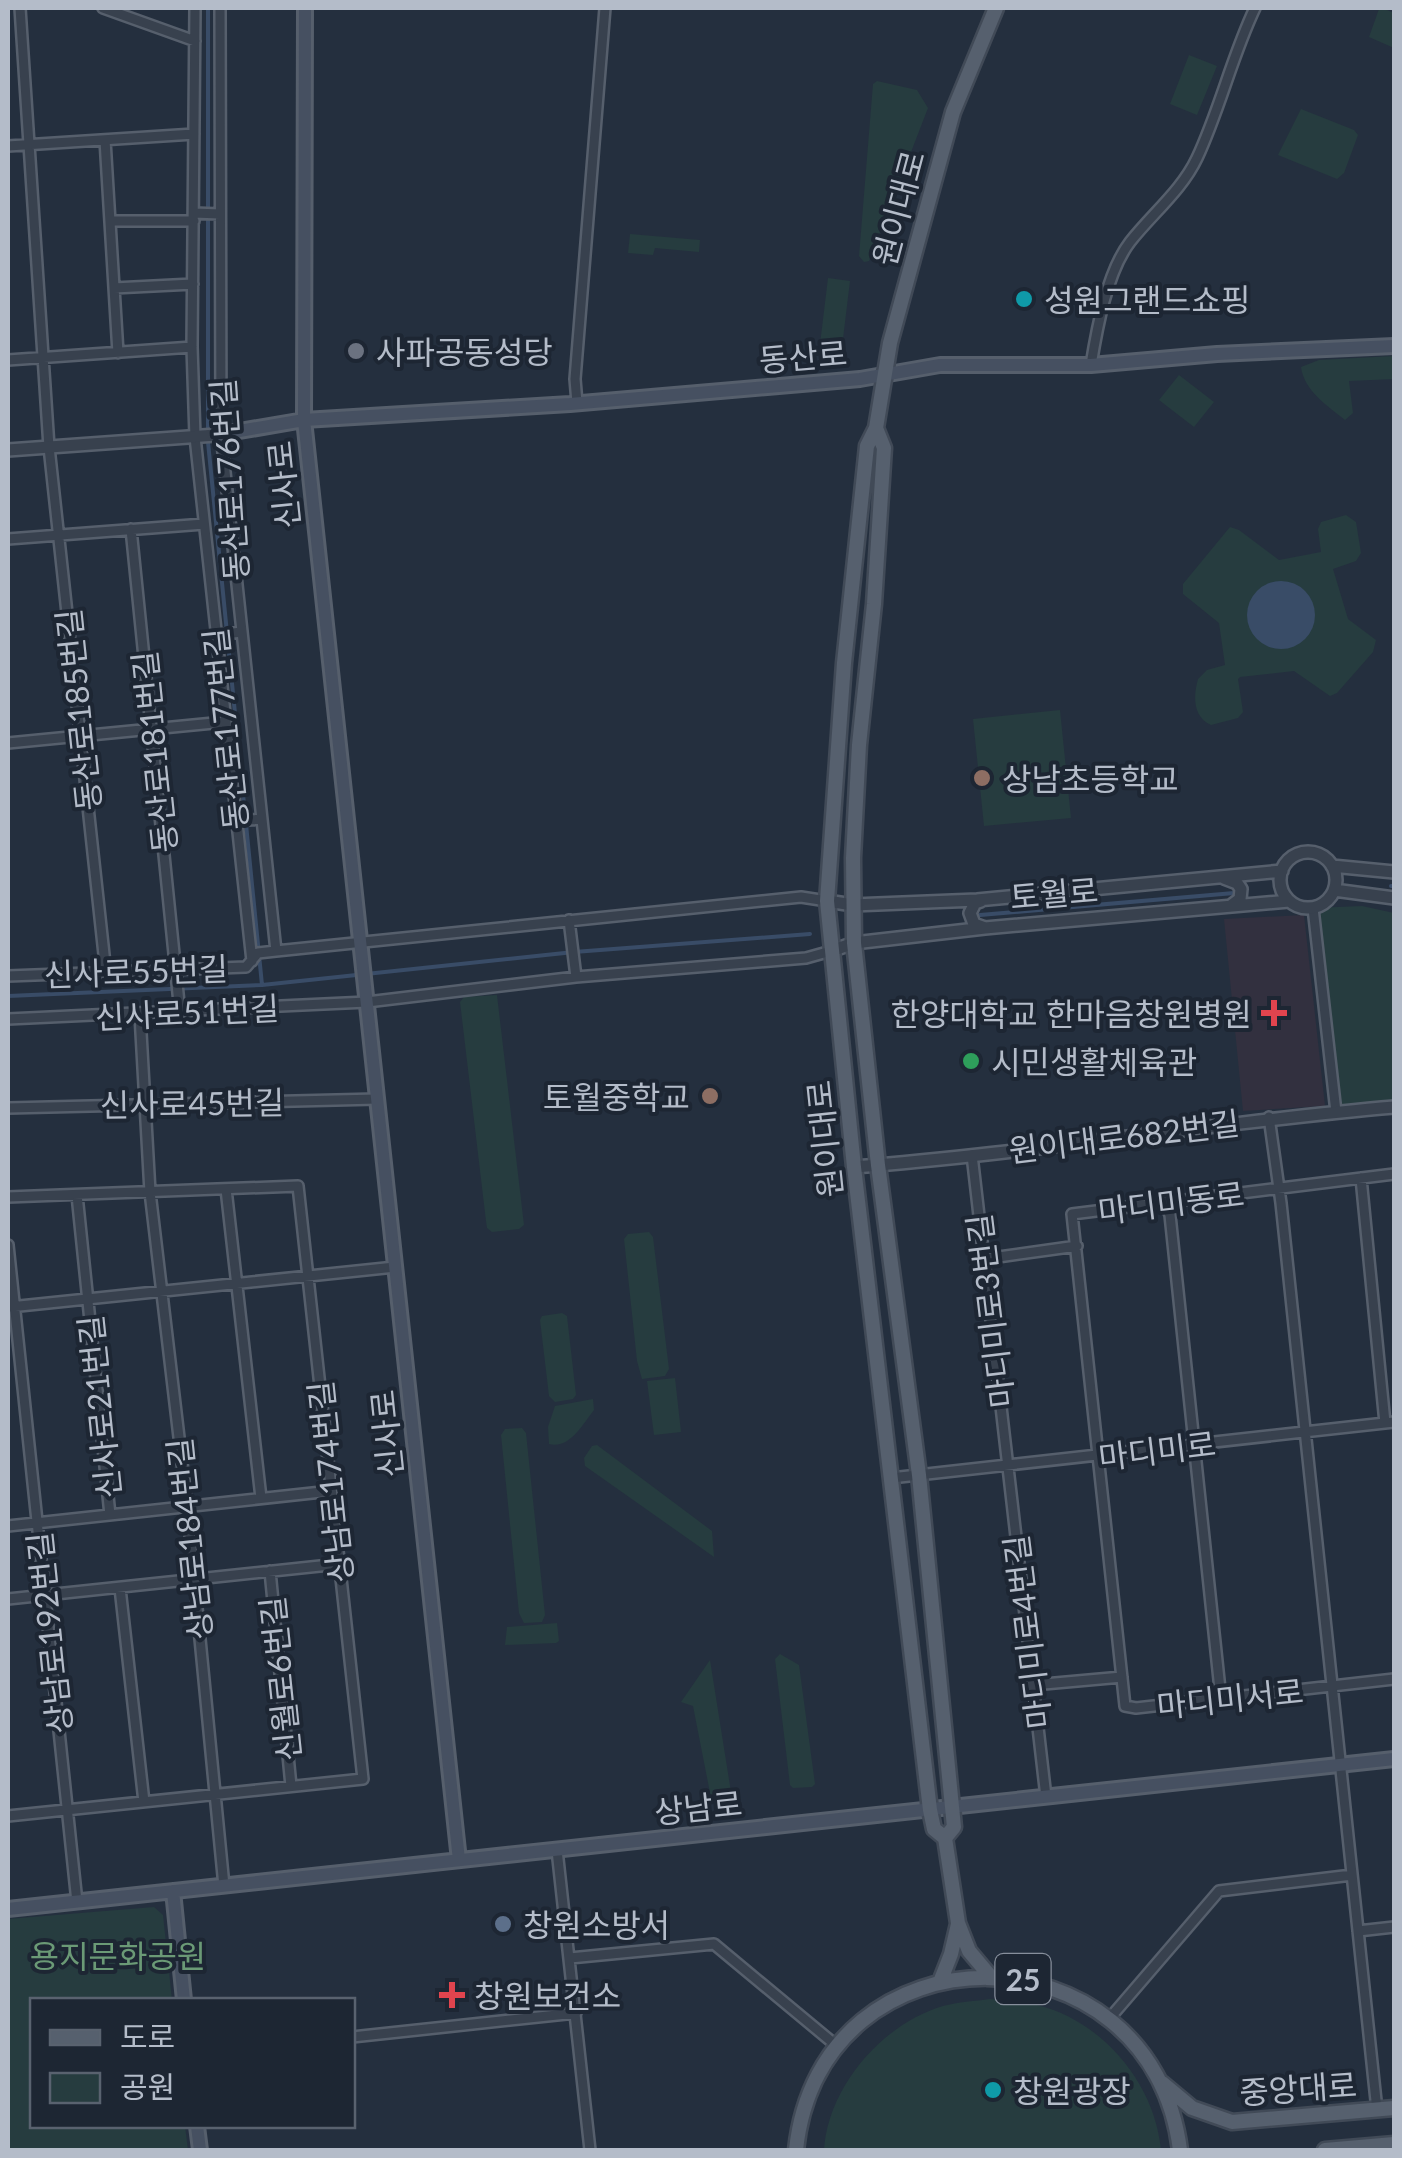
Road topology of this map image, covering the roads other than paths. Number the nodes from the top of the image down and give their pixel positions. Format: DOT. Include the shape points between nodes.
graph roads {
  1 [pos="20,8"];
  2 [pos="103,8"];
  3 [pos="196,8"];
  4 [pos="220,8"];
  5 [pos="305,8"];
  6 [pos="606,8"];
  7 [pos="996,8"];
  8 [pos="1255,8"];
  9 [pos="196,40"];
  10 [pos="194,134"];
  11 [pos="104,140"];
  12 [pos="29,144"];
  13 [pos="8,146"];
  14 [pos="218,214"];
  15 [pos="195,216"];
  16 [pos="110,222"];
  17 [pos="193,284"];
  18 [pos="114,288"];
  19 [pos="1394,346"];
  20 [pos="192,348"];
  21 [pos="118,352"];
  22 [pos="43,358"];
  23 [pos="8,360"];
  24 [pos="1090,365"];
  25 [pos="884,374"];
  26 [pos="578,403"];
  27 [pos="304,420"];
  28 [pos="876,428"];
  29 [pos="219,434"];
  30 [pos="197,436"];
  31 [pos="48,447"];
  32 [pos="8,450"];
  33 [pos="204,524"];
  34 [pos="131,530"];
  35 [pos="59,535"];
  36 [pos="8,540"];
  37 [pos="240,632"];
  38 [pos="218,635"];
  39 [pos="224,722"];
  40 [pos="152,729"];
  41 [pos="81,736"];
  42 [pos="8,741"];
  43 [pos="260,819"];
  44 [pos="237,820"];
  45 [pos="1332,866"];
  46 [pos="1282,870"];
  47 [pos="1393,872"];
  48 [pos="1221,877"];
  49 [pos="1334,890"];
  50 [pos="1391,897"];
  51 [pos="985,899"];
  52 [pos="827,901"];
  53 [pos="1290,901"];
  54 [pos="853,904"];
  55 [pos="1228,907"];
  56 [pos="1313,908"];
  57 [pos="570,920"];
  58 [pos="984,928"];
  59 [pos="854,943"];
  60 [pos="361,949"];
  61 [pos="274,951"];
  62 [pos="831,952"];
  63 [pos="255,957"];
  64 [pos="106,972"];
  65 [pos="177,972"];
  66 [pos="8,976"];
  67 [pos="576,976"];
  68 [pos="367,1002"];
  69 [pos="179,1010"];
  70 [pos="140,1015"];
  71 [pos="8,1019"];
  72 [pos="377,1099"];
  73 [pos="144,1105"];
  74 [pos="1394,1107"];
  75 [pos="8,1108"];
  76 [pos="1336,1112"];
  77 [pos="1269,1118"];
  78 [pos="972,1156"];
  79 [pos="878,1165"];
  80 [pos="854,1166"];
  81 [pos="1394,1174"];
  82 [pos="1361,1178"];
  83 [pos="226,1189"];
  84 [pos="1280,1190"];
  85 [pos="150,1192"];
  86 [pos="77,1195"];
  87 [pos="8,1197"];
  88 [pos="1165,1202"];
  89 [pos="8,1246"];
  90 [pos="1077,1246"];
  91 [pos="984,1259"];
  92 [pos="395,1267"];
  93 [pos="308,1276"];
  94 [pos="236,1284"];
  95 [pos="161,1292"];
  96 [pos="89,1298"];
  97 [pos="10,1307"];
  98 [pos="1390,1423"];
  99 [pos="1304,1433"];
  100 [pos="1196,1445"];
  101 [pos="1100,1456"];
  102 [pos="1008,1467"];
  103 [pos="919,1476"];
  104 [pos="891,1478"];
  105 [pos="331,1491"];
  106 [pos="261,1498"];
  107 [pos="187,1505"];
  108 [pos="110,1515"];
  109 [pos="37,1523"];
  110 [pos="8,1526"];
  111 [pos="339,1564"];
  112 [pos="270,1571"];
  113 [pos="194,1579"];
  114 [pos="120,1588"];
  115 [pos="46,1594"];
  116 [pos="8,1599"];
  117 [pos="1122,1677"];
  118 [pos="1394,1680"];
  119 [pos="1033,1685"];
  120 [pos="1334,1687"];
  121 [pos="1221,1699"];
  122 [pos="1394,1759"];
  123 [pos="1342,1765"];
  124 [pos="363,1779"];
  125 [pos="290,1786"];
  126 [pos="215,1794"];
  127 [pos="1046,1797"];
  128 [pos="144,1802"];
  129 [pos="952,1807"];
  130 [pos="67,1810"];
  131 [pos="930,1810"];
  132 [pos="8,1816"];
  133 [pos="946,1838"];
  134 [pos="558,1850"];
  135 [pos="459,1860"];
  136 [pos="1352,1875"];
  137 [pos="224,1886"];
  138 [pos="173,1891"];
  139 [pos="77,1902"];
  140 [pos="8,1909"];
  141 [pos="958,1923"];
  142 [pos="1394,1927"];
  143 [pos="1358,1932"];
  144 [pos="570,1958"];
  145 [pos="990,1976"];
  146 [pos="940,1982"];
  147 [pos="184,1998"];
  148 [pos="576,2013"];
  149 [pos="1109,2020"];
  150 [pos="355,2037"];
  151 [pos="838,2046"];
  152 [pos="1158,2079"];
  153 [pos="1394,2108"];
  154 [pos="1377,2110"];
  155 [pos="1385,2146"];
  156 [pos="794,2147"];
  157 [pos="590,2150"];
  158 [pos="1180,2150"];
  159 [pos="1324,2150"];
  1 -- 12 [label="street, 동산로185번길"];
  2 -- 9 [label="street"];
  3 -- 9 [label="street, 동산로177번길"];
  4 -- 14 [label="street, 동산로176번길"];
  5 -- 27 [label="main road, 신사로"];
  6 -- 26 [label="street"];
  7 -- 25 [label="main road, 원이대로" via="953,112"];
  8 -- 24 [label="street" via="1198,156 1122,256"];
  9 -- 10 [label="street, 동산로177번길"];
  10 -- 11 [label="street"];
  10 -- 15 [label="street, 동산로177번길"];
  11 -- 12 [label="street"];
  11 -- 16 [label="street"];
  12 -- 13 [label="street"];
  12 -- 22 [label="street, 동산로185번길"];
  14 -- 15 [label="street"];
  14 -- 29 [label="street, 동산로176번길"];
  15 -- 16 [label="street"];
  15 -- 17 [label="street, 동산로177번길"];
  16 -- 18 [label="street"];
  17 -- 18 [label="street"];
  17 -- 20 [label="street, 동산로177번길"];
  18 -- 21 [label="street"];
  19 -- 24 [label="main road, 동산로"];
  20 -- 21 [label="street"];
  20 -- 30 [label="street, 동산로177번길"];
  21 -- 22 [label="street"];
  22 -- 23 [label="street"];
  22 -- 31 [label="street, 동산로185번길"];
  24 -- 25 [label="main road, 동산로" via="940,364"];
  25 -- 26 [label="main road, 동산로"];
  25 -- 28 [label="main road, 원이대로"];
  26 -- 27 [label="main road, 동산로"];
  27 -- 29 [label="main road, 동산로"];
  27 -- 60 [label="main road, 신사로"];
  28 -- 52 [label="main road, 원이대로" via="867,446 855,550"];
  28 -- 54 [label="main road, 원이대로" via="884,448"];
  29 -- 30 [label="street"];
  29 -- 37 [label="street, 동산로176번길"];
  30 -- 31 [label="street"];
  30 -- 33 [label="street, 동산로177번길"];
  31 -- 32 [label="street"];
  31 -- 35 [label="street, 동산로185번길"];
  33 -- 34 [label="street"];
  33 -- 38 [label="street, 동산로177번길"];
  34 -- 35 [label="street"];
  34 -- 40 [label="street, 동산로181번길"];
  35 -- 36 [label="street"];
  35 -- 41 [label="street, 동산로185번길"];
  37 -- 38 [label="street"];
  37 -- 43 [label="street, 동산로176번길"];
  38 -- 39 [label="street, 동산로177번길"];
  39 -- 40 [label="street"];
  39 -- 44 [label="street, 동산로177번길"];
  40 -- 41 [label="street"];
  40 -- 65 [label="street, 동산로181번길"];
  41 -- 42 [label="street"];
  41 -- 64 [label="street, 동산로185번길"];
  43 -- 44 [label="street"];
  43 -- 61 [label="street, 동산로176번길"];
  44 -- 63 [label="street, 동산로177번길"];
  45 -- 46 [label="street" via="1306,852"];
  45 -- 47 [label="street"];
  45 -- 49 [label="street"];
  46 -- 48 [label="street, 토월로"];
  46 -- 53 [label="street" via="1280,884"];
  47 -- 50 [label="street" via="1376,880 1378,890"];
  48 -- 51 [label="street, 토월로"];
  48 -- 55 [label="street" via="1241,889 1240,899"];
  49 -- 50 [label="street"];
  49 -- 56 [label="street"];
  51 -- 54 [label="street, 토월로"];
  51 -- 58 [label="street" via="970,913"];
  52 -- 54 [label="street, 토월로"];
  52 -- 57 [label="street, 신사로55번길" via="801,897"];
  52 -- 62 [label="main road, 원이대로"];
  53 -- 55 [label="street, 토월로"];
  53 -- 56 [label="street"];
  54 -- 59 [label="main road, 원이대로"];
  55 -- 58 [label="street, 토월로"];
  56 -- 76 [label="street"];
  57 -- 60 [label="street, 신사로55번길"];
  57 -- 67 [label="street"];
  58 -- 59 [label="street, 토월로"];
  59 -- 62 [label="street, 토월로"];
  59 -- 79 [label="main road, 원이대로"];
  60 -- 61 [label="street, 신사로55번길"];
  60 -- 68 [label="main road, 신사로"];
  61 -- 63 [label="street, 신사로55번길"];
  62 -- 67 [label="street, 신사로51번길"];
  62 -- 80 [label="main road, 원이대로"];
  63 -- 65 [label="street, 신사로55번길" via="246,967"];
  64 -- 65 [label="street, 신사로55번길"];
  64 -- 66 [label="street, 신사로55번길"];
  65 -- 69 [label="street, 동산로181번길"];
  67 -- 68 [label="street, 신사로51번길"];
  68 -- 69 [label="street, 신사로51번길"];
  68 -- 72 [label="main road, 신사로"];
  69 -- 70 [label="street, 신사로51번길"];
  70 -- 71 [label="street, 신사로51번길"];
  70 -- 73 [label="street, 상남로184번길"];
  72 -- 73 [label="street, 신사로45번길"];
  72 -- 92 [label="main road, 신사로"];
  73 -- 75 [label="street, 신사로45번길"];
  73 -- 85 [label="street, 상남로184번길"];
  74 -- 76 [label="street, 원이대로682번길"];
  76 -- 77 [label="street, 원이대로682번길"];
  77 -- 78 [label="street, 원이대로682번길"];
  77 -- 84 [label="street"];
  78 -- 79 [label="street, 원이대로682번길"];
  78 -- 91 [label="street, 마디미로3번길"];
  79 -- 80 [label="street, 원이대로682번길"];
  79 -- 103 [label="main road, 원이대로"];
  80 -- 104 [label="main road, 원이대로"];
  81 -- 82 [label="street, 마디미동로"];
  82 -- 84 [label="street, 마디미동로"];
  82 -- 98 [label="street"];
  83 -- 85 [label="street"];
  83 -- 93 [label="street, 상남로174번길" via="298,1186"];
  83 -- 94 [label="street"];
  84 -- 88 [label="street, 마디미동로"];
  84 -- 99 [label="street"];
  85 -- 86 [label="street"];
  85 -- 95 [label="street, 상남로184번길"];
  86 -- 87 [label="street"];
  86 -- 96 [label="street, 신사로21번길"];
  88 -- 90 [label="street, 마디미동로" via="1072,1214"];
  88 -- 100 [label="street"];
  89 -- 97 [label="street, 상남로192번길"];
  90 -- 91 [label="street, 마디미동로"];
  90 -- 101 [label="street"];
  91 -- 102 [label="street, 마디미로3번길"];
  92 -- 93 [label="street"];
  92 -- 135 [label="main road, 신사로"];
  93 -- 94 [label="street"];
  93 -- 105 [label="street, 상남로174번길"];
  94 -- 95 [label="street"];
  94 -- 106 [label="street"];
  95 -- 96 [label="street"];
  95 -- 107 [label="street, 상남로184번길"];
  96 -- 97 [label="street"];
  96 -- 108 [label="street, 신사로21번길"];
  97 -- 109 [label="street, 상남로192번길"];
  98 -- 99 [label="street, 마디미로"];
  99 -- 100 [label="street, 마디미로"];
  99 -- 120 [label="street"];
  100 -- 101 [label="street, 마디미로"];
  100 -- 121 [label="street"];
  101 -- 102 [label="street, 마디미로"];
  101 -- 117 [label="street"];
  102 -- 103 [label="street, 마디미로"];
  102 -- 119 [label="street, 마디미로4번길"];
  103 -- 104 [label="street, 마디미로"];
  103 -- 129 [label="main road, 원이대로"];
  104 -- 131 [label="main road, 원이대로"];
  105 -- 106 [label="street, 신사로21번길"];
  105 -- 111 [label="street, 상남로174번길"];
  106 -- 107 [label="street, 신사로21번길"];
  107 -- 108 [label="street, 신사로21번길"];
  107 -- 113 [label="street, 상남로184번길"];
  108 -- 109 [label="street, 신사로21번길"];
  109 -- 110 [label="street, 신사로21번길"];
  109 -- 115 [label="street, 상남로192번길"];
  111 -- 112 [label="street"];
  111 -- 124 [label="street, 상남로174번길"];
  112 -- 113 [label="street"];
  112 -- 125 [label="street, 신월로6번길"];
  113 -- 114 [label="street"];
  113 -- 126 [label="street, 상남로184번길"];
  114 -- 115 [label="street"];
  114 -- 128 [label="street"];
  115 -- 116 [label="street"];
  115 -- 130 [label="street, 상남로192번길"];
  117 -- 119 [label="street, 마디미서로"];
  117 -- 121 [label="street, 마디미서로" via="1125,1706"];
  118 -- 120 [label="street, 마디미서로"];
  119 -- 127 [label="street, 마디미로4번길"];
  120 -- 121 [label="street, 마디미서로"];
  120 -- 123 [label="street"];
  122 -- 123 [label="main road, 상남로"];
  123 -- 127 [label="main road, 상남로"];
  123 -- 136 [label="street"];
  124 -- 125 [label="street, 신월로6번길"];
  125 -- 126 [label="street, 신월로6번길"];
  126 -- 128 [label="street, 신월로6번길"];
  126 -- 137 [label="street, 상남로184번길"];
  127 -- 129 [label="main road, 상남로"];
  128 -- 130 [label="street, 신월로6번길"];
  129 -- 131 [label="main road, 상남로"];
  129 -- 133 [label="main road, 원이대로" via="954,1826"];
  130 -- 132 [label="street, 신월로6번길"];
  130 -- 139 [label="street, 상남로192번길"];
  131 -- 133 [label="main road, 원이대로" via="934,1828"];
  131 -- 134 [label="main road, 상남로"];
  133 -- 141 [label="main road, 원이대로"];
  134 -- 135 [label="main road, 상남로"];
  134 -- 144 [label="street"];
  135 -- 137 [label="main road, 상남로"];
  136 -- 143 [label="street"];
  136 -- 149 [label="street" via="1219,1891"];
  137 -- 138 [label="main road, 상남로"];
  138 -- 139 [label="main road, 상남로"];
  138 -- 147 [label="main road"];
  139 -- 140 [label="main road, 상남로"];
  141 -- 145 [label="main road, 원이대로" via="968,1951"];
  141 -- 146 [label="main road, 원이대로"];
  142 -- 143 [label="street"];
  143 -- 154 [label="street"];
  144 -- 148 [label="street"];
  144 -- 151 [label="street" via="714,1944"];
  145 -- 146 [label="main road, 25"];
  145 -- 149 [label="main road, 25" via="1054,1988"];
  146 -- 151 [label="main road, 25" via="884,2006"];
  148 -- 150 [label="street"];
  148 -- 157 [label="street"];
  149 -- 152 [label="main road, 25"];
  151 -- 156 [label="main road, 25" via="811,2091"];
  152 -- 154 [label="main road, 중앙대로" via="1192,2108 1232,2122"];
  152 -- 158 [label="main road, 25"];
  153 -- 154 [label="main road, 중앙대로"];
  155 -- 159 [label="main road, 중앙대로"];
}
